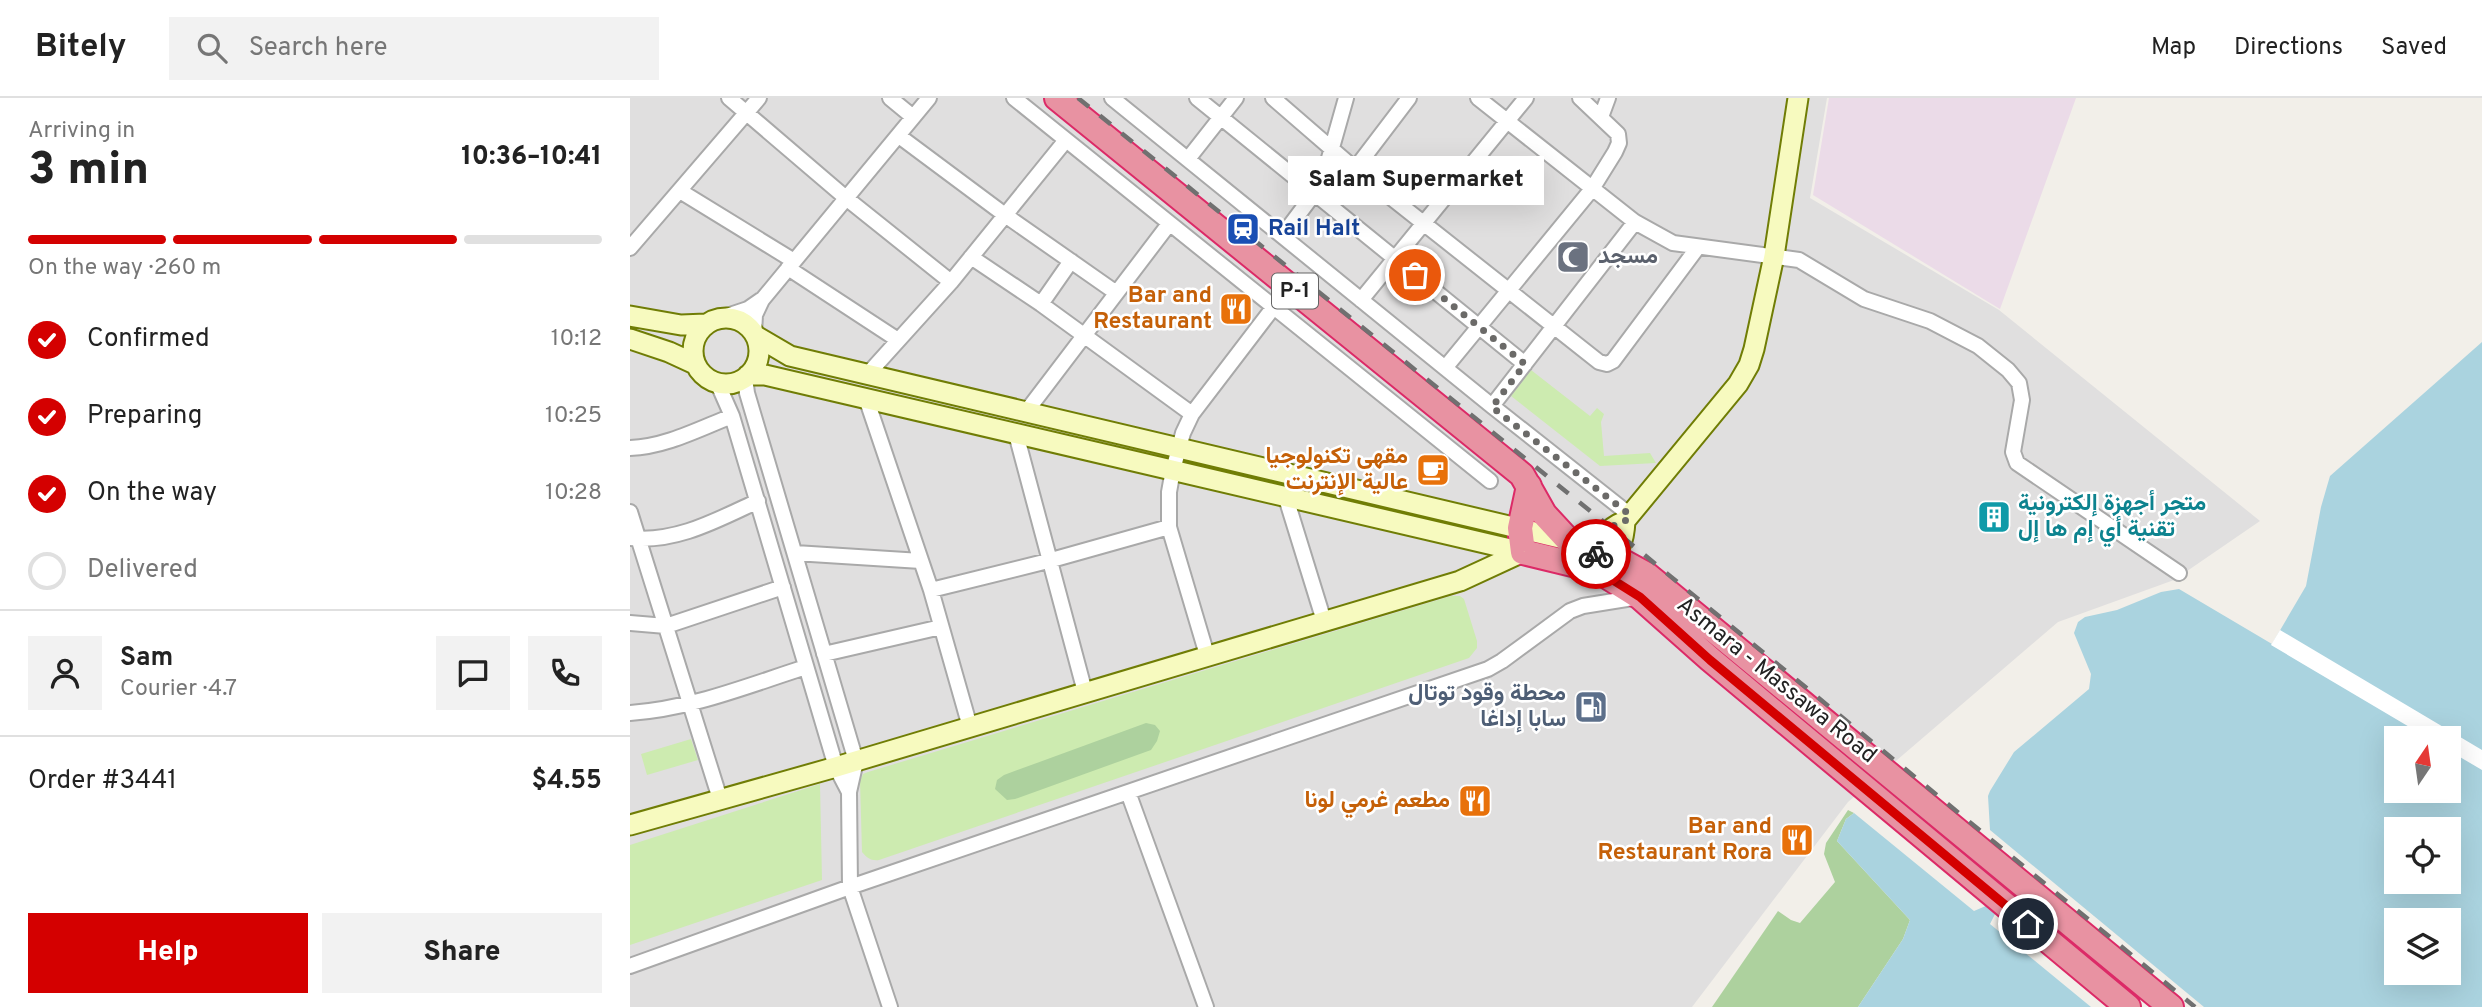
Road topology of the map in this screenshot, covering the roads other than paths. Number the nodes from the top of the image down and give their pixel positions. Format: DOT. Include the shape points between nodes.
graph roads {
  1 [pos="729,98"];
  2 [pos="759,98"];
  3 [pos="890,98"];
  4 [pos="929,98"];
  5 [pos="1014,98"];
  6 [pos="1058,98"];
  7 [pos="1114,98"];
  8 [pos="1197,98"];
  9 [pos="1236,98"];
  10 [pos="1273,98"];
  11 [pos="1331,98"];
  12 [pos="1409,98"];
  13 [pos="1478,98"];
  14 [pos="1526,98"];
  15 [pos="1580,98"];
  16 [pos="1608,98"];
  17 [pos="1798,98"];
  18 [pos="1345,103"];
  19 [pos="748,113"];
  20 [pos="913,117"];
  21 [pos="1601,117"];
  22 [pos="1221,118"];
  23 [pos="1507,121"];
  24 [pos="899,135"];
  25 [pos="1066,140"];
  26 [pos="1332,150"];
  27 [pos="1188,159"];
  28 [pos="1355,169"];
  29 [pos="1319,189"];
  30 [pos="1592,189"];
  31 [pos="680,191"];
  32 [pos="846,198"];
  33 [pos="1005,215"];
  34 [pos="1424,221"];
  35 [pos="1635,222"];
  36 [pos="1169,224"];
  37 [pos="1283,235"];
  38 [pos="1698,247"];
  39 [pos="630,248"];
  40 [pos="1774,256"];
  41 [pos="971,257"];
  42 [pos="1394,258"];
  43 [pos="1071,261"];
  44 [pos="791,265"];
  45 [pos="951,282"];
  46 [pos="1509,290"];
  47 [pos="1115,292"];
  48 [pos="762,300"];
  49 [pos="1361,300"];
  50 [pos="1041,304"];
  51 [pos="1273,308"];
  52 [pos="630,316"];
  53 [pos="713,321"];
  54 [pos="1478,326"];
  55 [pos="1553,327"];
  56 [pos="755,335"];
  57 [pos="1083,336"];
  58 [pos="630,339"];
  59 [pos="898,340"];
  60 [pos="695,364"];
  61 [pos="1525,364"];
  62 [pos="1445,368"];
  63 [pos="867,375"];
  64 [pos="746,377"];
  65 [pos="717,383"];
  66 [pos="866,398"];
  67 [pos="1492,407"];
  68 [pos="1026,412"];
  69 [pos="1192,414"];
  70 [pos="732,416"];
  71 [pos="1016,434"];
  72 [pos="1179,447"];
  73 [pos="630,448"];
  74 [pos="1173,470"];
  75 [pos="1490,481"];
  76 [pos="1530,486"];
  77 [pos="1286,498"];
  78 [pos="758,501"];
  79 [pos="630,512"];
  80 [pos="1628,518"];
  81 [pos="1169,527"];
  82 [pos="1520,528"];
  83 [pos="634,538"];
  84 [pos="1568,540"];
  85 [pos="1523,552"];
  86 [pos="794,553"];
  87 [pos="1602,559"];
  88 [pos="921,561"];
  89 [pos="1048,561"];
  90 [pos="2179,573"];
  91 [pos="783,587"];
  92 [pos="931,590"];
  93 [pos="1640,597"];
  94 [pos="1324,621"];
  95 [pos="630,623"];
  96 [pos="666,626"];
  97 [pos="941,626"];
  98 [pos="1726,640"];
  99 [pos="824,654"];
  100 [pos="1207,655"];
  101 [pos="1710,660"];
  102 [pos="806,667"];
  103 [pos="1085,692"];
  104 [pos="690,704"];
  105 [pos="630,713"];
  106 [pos="970,727"];
  107 [pos="856,761"];
  108 [pos="836,767"];
  109 [pos="849,792"];
  110 [pos="1128,792"];
  111 [pos="720,799"];
  112 [pos="630,825"];
  113 [pos="850,887"];
  114 [pos="630,966"];
  115 [pos="890,1007"];
  116 [pos="1206,1007"];
  117 [pos="2128,1007"];
  118 [pos="2171,1007"];
  1 -- 19 [label="street"];
  2 -- 19 [label="street"];
  3 -- 20 [label="street"];
  4 -- 20 [label="street"];
  5 -- 25 [label="street"];
  6 -- 76 [label="highway, Asmara - Massawa Road / P-1"];
  7 -- 27 [label="street"];
  8 -- 22 [label="street"];
  9 -- 22 [label="street"];
  10 -- 26 [label="street"];
  11 -- 18 [label="street"];
  12 -- 28 [label="street"];
  13 -- 23 [label="street"];
  14 -- 23 [label="street"];
  15 -- 21 [label="street"];
  16 -- 21 [label="street"];
  17 -- 40 [label="street"];
  18 -- 26 [label="street"];
  19 -- 31 [label="street"];
  19 -- 32 [label="street"];
  20 -- 24 [label="street"];
  21 -- 30 [label="street" via="1618,134 1619,143"];
  22 -- 27 [label="street"];
  22 -- 29 [label="street"];
  23 -- 30 [label="street"];
  23 -- 34 [label="street"];
  24 -- 32 [label="street"];
  24 -- 33 [label="street"];
  25 -- 33 [label="street"];
  25 -- 36 [label="street"];
  26 -- 28 [label="street"];
  26 -- 29 [label="street"];
  27 -- 37 [label="street"];
  28 -- 29 [label="street"];
  28 -- 34 [label="street"];
  29 -- 37 [label="street"];
  29 -- 42 [label="street"];
  30 -- 35 [label="street"];
  30 -- 46 [label="street"];
  31 -- 39 [label="street"];
  31 -- 44 [label="street"];
  32 -- 44 [label="street"];
  32 -- 45 [label="street"];
  33 -- 41 [label="street"];
  33 -- 43 [label="street"];
  34 -- 42 [label="street"];
  34 -- 46 [label="street"];
  35 -- 38 [label="street" via="1673,243"];
  35 -- 55 [label="street"];
  36 -- 47 [label="street"];
  36 -- 51 [label="street"];
  37 -- 49 [label="street"];
  38 -- 40 [label="street"];
  38 -- 55 [label="street" via="1613,361 1599,362"];
  40 -- 80 [label="street" via="1749,365"];
  40 -- 90 [label="street" via="1798,260 1864,299 1930,321 1978,346 2019,383 2022,400 2013,452 2017,463"];
  41 -- 45 [label="street"];
  41 -- 50 [label="street"];
  42 -- 49 [label="street"];
  42 -- 54 [label="street"];
  43 -- 47 [label="street"];
  43 -- 50 [label="street"];
  44 -- 48 [label="street"];
  44 -- 59 [label="street"];
  45 -- 59 [label="street"];
  46 -- 54 [label="street"];
  46 -- 55 [label="street"];
  47 -- 57 [label="street"];
  48 -- 53 [label="street"];
  48 -- 56 [label="street" via="755,315"];
  49 -- 62 [label="street"];
  50 -- 57 [label="street"];
  51 -- 69 [label="street"];
  51 -- 75 [label="street"];
  52 -- 53 [label="street" via="681,325"];
  53 -- 56 [label="street" via="736,319"];
  53 -- 60 [label="street" via="695,338"];
  54 -- 61 [label="street"];
  54 -- 62 [label="street"];
  55 -- 61 [label="street"];
  56 -- 63 [label="street" via="790,356"];
  56 -- 64 [label="street" via="758,357"];
  57 -- 68 [label="street"];
  57 -- 69 [label="street"];
  58 -- 60 [label="street"];
  59 -- 63 [label="street"];
  60 -- 65 [label="street"];
  61 -- 67 [label="street"];
  62 -- 67 [label="street"];
  63 -- 68 [label="street"];
  64 -- 65 [label="street"];
  64 -- 66 [label="street" via="765,375"];
  64 -- 86 [label="street"];
  65 -- 70 [label="street"];
  66 -- 71 [label="street"];
  66 -- 88 [label="street"];
  67 -- 80 [label="street"];
  68 -- 72 [label="street"];
  69 -- 72 [label="street"];
  70 -- 73 [label="street" via="664,442"];
  70 -- 78 [label="street"];
  71 -- 74 [label="street"];
  71 -- 89 [label="street"];
  72 -- 74 [label="street"];
  72 -- 82 [label="street"];
  74 -- 77 [label="street"];
  74 -- 81 [label="street"];
  76 -- 82 [label="highway"];
  76 -- 84 [label="highway, Asmara - Massawa Road / P-1" via="1544,514"];
  77 -- 85 [label="street"];
  77 -- 94 [label="street"];
  78 -- 83 [label="street" via="702,528"];
  78 -- 91 [label="street"];
  79 -- 83 [label="street"];
  80 -- 87 [label="street" via="1625,539"];
  81 -- 89 [label="street"];
  81 -- 100 [label="street"];
  82 -- 84 [label="street"];
  82 -- 85 [label="highway"];
  83 -- 96 [label="street"];
  84 -- 87 [label="highway, Asmara - Massawa Road / P-1"];
  85 -- 87 [label="highway, P-1"];
  85 -- 94 [label="street" via="1460,581"];
  86 -- 88 [label="street"];
  86 -- 99 [label="street"];
  87 -- 93 [label="highway, P-1"];
  87 -- 98 [label="highway, Asmara - Massawa Road / P-1" via="1647,575"];
  88 -- 92 [label="street"];
  89 -- 92 [label="street"];
  89 -- 103 [label="street"];
  91 -- 96 [label="street"];
  91 -- 102 [label="street"];
  92 -- 97 [label="street"];
  93 -- 101 [label="highway, P-1"];
  93 -- 110 [label="street" via="1570,611 1488,669"];
  94 -- 100 [label="street"];
  95 -- 96 [label="street"];
  96 -- 104 [label="street"];
  97 -- 99 [label="street"];
  97 -- 106 [label="street"];
  98 -- 101 [label="highway"];
  98 -- 118 [label="highway, Asmara - Massawa Road / P-1"];
  99 -- 107 [label="street"];
  100 -- 103 [label="street"];
  101 -- 117 [label="highway, P-1"];
  102 -- 104 [label="street"];
  102 -- 108 [label="street"];
  103 -- 106 [label="street"];
  104 -- 105 [label="street"];
  104 -- 111 [label="street"];
  106 -- 107 [label="street"];
  107 -- 108 [label="street"];
  107 -- 109 [label="street"];
  108 -- 109 [label="street"];
  108 -- 111 [label="street"];
  109 -- 113 [label="street"];
  110 -- 113 [label="street"];
  110 -- 116 [label="street"];
  111 -- 112 [label="street"];
  113 -- 114 [label="street"];
  113 -- 115 [label="street"];
}
